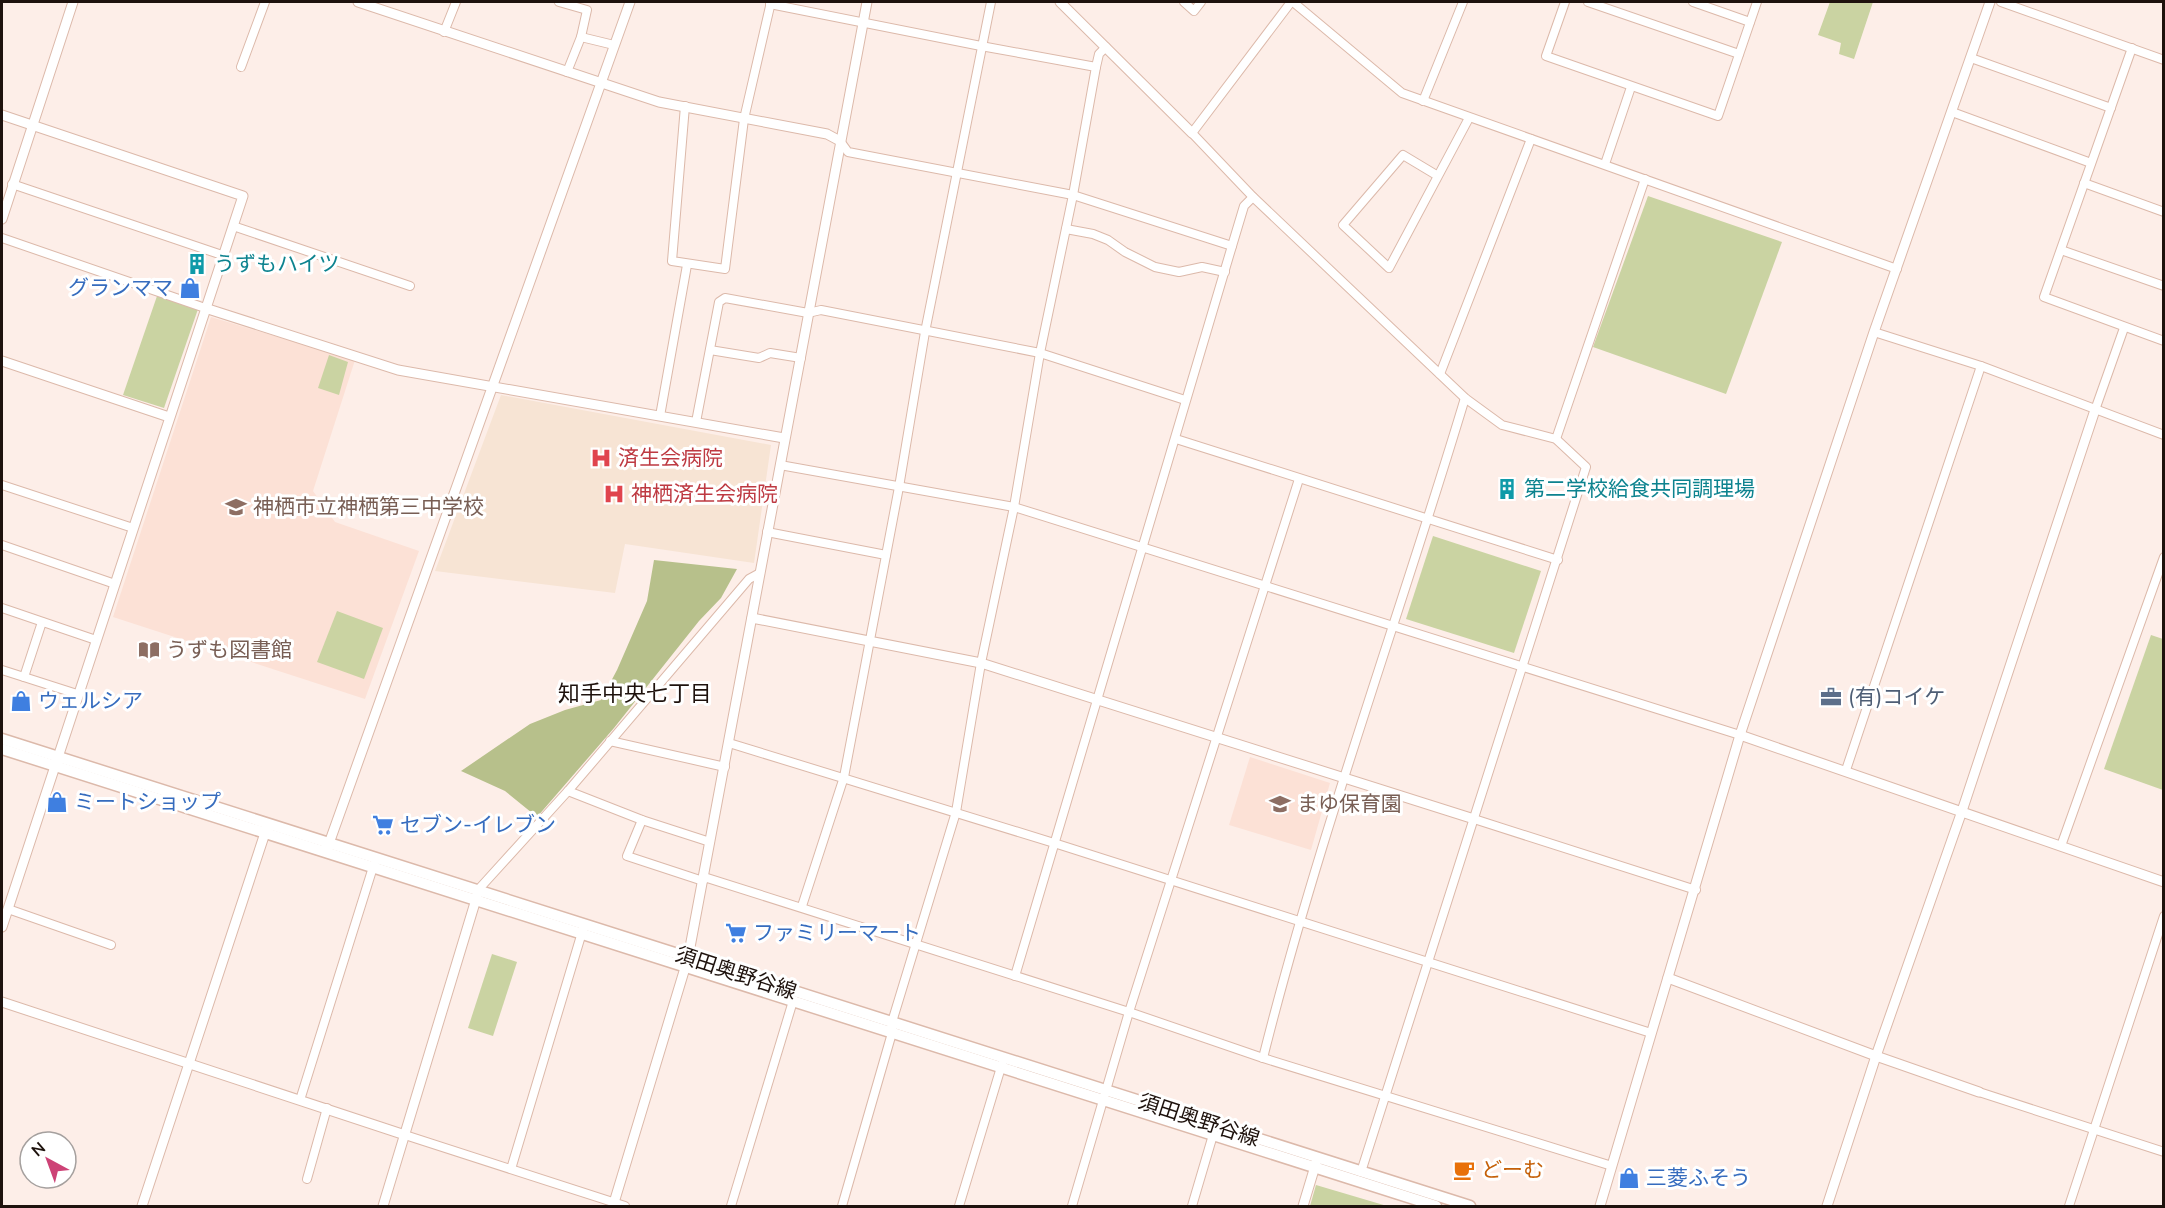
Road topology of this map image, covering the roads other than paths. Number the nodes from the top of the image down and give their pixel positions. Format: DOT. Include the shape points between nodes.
graph roads {
  1 [pos="73,2"];
  2 [pos="266,2"];
  3 [pos="358,2"];
  4 [pos="456,2"];
  5 [pos="560,2"];
  6 [pos="630,2"];
  7 [pos="867,2"];
  8 [pos="991,2"];
  9 [pos="1060,2"];
  10 [pos="1184,2"];
  11 [pos="1201,2"];
  12 [pos="1292,2"];
  13 [pos="1462,2"];
  14 [pos="1565,2"];
  15 [pos="1588,2"];
  16 [pos="1693,2"];
  17 [pos="1757,2"];
  18 [pos="1990,2"];
  19 [pos="2001,2"];
  20 [pos="771,3"];
  21 [pos="863,22"];
  22 [pos="1750,22"];
  23 [pos="444,32"];
  24 [pos="581,37"];
  25 [pos="614,45"];
  26 [pos="981,46"];
  27 [pos="1106,47"];
  28 [pos="2132,48"];
  29 [pos="1739,54"];
  30 [pos="1971,58"];
  31 [pos="2163,60"];
  32 [pos="1095,66"];
  33 [pos="241,67"];
  34 [pos="567,72"];
  35 [pos="602,82"];
  36 [pos="1631,87"];
  37 [pos="1423,101"];
  38 [pos="685,106"];
  39 [pos="2111,108"];
  40 [pos="1952,112"];
  41 [pos="2,115"];
  42 [pos="1469,118"];
  43 [pos="744,119"];
  44 [pos="33,125"];
  45 [pos="1192,134"];
  46 [pos="1531,139"];
  47 [pos="840,141"];
  48 [pos="2091,163"];
  49 [pos="1605,164"];
  50 [pos="958,173"];
  51 [pos="1438,176"];
  52 [pos="1645,179"];
  53 [pos="2084,183"];
  54 [pos="12,184"];
  55 [pos="1073,195"];
  56 [pos="1253,197"];
  57 [pos="2163,212"];
  58 [pos="2,219"];
  59 [pos="233,226"];
  60 [pos="1066,229"];
  61 [pos="2,238"];
  62 [pos="1232,246"];
  63 [pos="2061,250"];
  64 [pos="222,255"];
  65 [pos="687,264"];
  66 [pos="1897,269"];
  67 [pos="1225,272"];
  68 [pos="410,286"];
  69 [pos="2163,286"];
  70 [pos="205,309"];
  71 [pos="808,313"];
  72 [pos="2124,328"];
  73 [pos="925,332"];
  74 [pos="1874,332"];
  75 [pos="2163,341"];
  76 [pos="710,350"];
  77 [pos="1040,353"];
  78 [pos="801,358"];
  79 [pos="2,361"];
  80 [pos="1981,366"];
  81 [pos="1440,374"];
  82 [pos="492,385"];
  83 [pos="1465,398"];
  84 [pos="1185,400"];
  85 [pos="2095,410"];
  86 [pos="660,416"];
  87 [pos="169,417"];
  88 [pos="696,422"];
  89 [pos="2163,435"];
  90 [pos="784,438"];
  91 [pos="1176,439"];
  92 [pos="1556,439"];
  93 [pos="780,465"];
  94 [pos="1299,479"];
  95 [pos="2,485"];
  96 [pos="899,487"];
  97 [pos="1014,507"];
  98 [pos="1429,519"];
  99 [pos="133,528"];
  100 [pos="767,532"];
  101 [pos="2,545"];
  102 [pos="1143,547"];
  103 [pos="886,555"];
  104 [pos="2163,557"];
  105 [pos="1558,560"];
  106 [pos="760,573"];
  107 [pos="115,584"];
  108 [pos="1265,585"];
  109 [pos="2,608"];
  110 [pos="752,618"];
  111 [pos="42,622"];
  112 [pos="1393,627"];
  113 [pos="96,640"];
  114 [pos="870,641"];
  115 [pos="981,663"];
  116 [pos="1522,667"];
  117 [pos="2,670"];
  118 [pos="24,677"];
  119 [pos="77,694"];
  120 [pos="1097,699"];
  121 [pos="1740,735"];
  122 [pos="1216,736"];
  123 [pos="2,739"];
  124 [pos="610,741"];
  125 [pos="729,743"];
  126 [pos="2,749"];
  127 [pos="55,760"];
  128 [pos="725,767"];
  129 [pos="1846,770"];
  130 [pos="844,777"];
  131 [pos="1345,778"];
  132 [pos="568,791"];
  133 [pos="1962,811"];
  134 [pos="956,812"];
  135 [pos="1474,819"];
  136 [pos="642,820"];
  137 [pos="266,829"];
  138 [pos="710,842"];
  139 [pos="1054,843"];
  140 [pos="2061,846"];
  141 [pos="327,847"];
  142 [pos="374,862"];
  143 [pos="703,879"];
  144 [pos="1170,881"];
  145 [pos="2163,882"];
  146 [pos="1696,890"];
  147 [pos="477,895"];
  148 [pos="802,906"];
  149 [pos="8,909"];
  150 [pos="2163,916"];
  151 [pos="1300,922"];
  152 [pos="2,927"];
  153 [pos="583,929"];
  154 [pos="915,944"];
  155 [pos="111,945"];
  156 [pos="686,962"];
  157 [pos="1427,963"];
  158 [pos="1015,976"];
  159 [pos="1668,978"];
  160 [pos="793,1001"];
  161 [pos="2,1002"];
  162 [pos="1129,1012"];
  163 [pos="892,1028"];
  164 [pos="1651,1033"];
  165 [pos="1876,1056"];
  166 [pos="1263,1058"];
  167 [pos="1002,1063"];
  168 [pos="189,1064"];
  169 [pos="1979,1092"];
  170 [pos="1385,1095"];
  171 [pos="1105,1096"];
  172 [pos="300,1100"];
  173 [pos="327,1108"];
  174 [pos="2093,1128"];
  175 [pos="405,1135"];
  176 [pos="1213,1135"];
  177 [pos="2163,1152"];
  178 [pos="1316,1162"];
  179 [pos="1612,1166"];
  180 [pos="511,1169"];
  181 [pos="1361,1172"];
  182 [pos="307,1179"];
  183 [pos="614,1205"];
  184 [pos="141,1206"];
  185 [pos="383,1206"];
  186 [pos="625,1206"];
  187 [pos="731,1206"];
  188 [pos="842,1206"];
  189 [pos="958,1206"];
  190 [pos="1072,1206"];
  191 [pos="1192,1206"];
  192 [pos="1303,1206"];
  193 [pos="1436,1206"];
  194 [pos="1470,1206"];
  195 [pos="1600,1206"];
  196 [pos="1827,1206"];
  197 [pos="2069,1206"];
  1 -- 44 [label="street"];
  2 -- 33 [label="street"];
  3 -- 23 [label="street"];
  4 -- 23 [label="street"];
  5 -- 24 [label="street" via="587,10"];
  6 -- 25 [label="street"];
  7 -- 21 [label="street"];
  8 -- 26 [label="street"];
  9 -- 27 [label="street"];
  10 -- 11 [label="street" via="1194,10"];
  12 -- 37 [label="street" via="1402,93"];
  12 -- 45 [label="street"];
  13 -- 37 [label="street"];
  14 -- 36 [label="street" via="1546,56"];
  15 -- 29 [label="street"];
  16 -- 22 [label="street"];
  17 -- 22 [label="street"];
  18 -- 30 [label="street"];
  19 -- 28 [label="street"];
  20 -- 21 [label="street"];
  20 -- 43 [label="street"];
  21 -- 26 [label="street"];
  21 -- 47 [label="street"];
  22 -- 29 [label="street"];
  23 -- 34 [label="street"];
  24 -- 25 [label="street"];
  24 -- 34 [label="street"];
  25 -- 35 [label="street"];
  26 -- 32 [label="street"];
  26 -- 50 [label="street"];
  27 -- 32 [label="street"];
  27 -- 45 [label="street"];
  28 -- 31 [label="street"];
  28 -- 39 [label="street"];
  29 -- 36 [label="street" via="1718,116"];
  30 -- 39 [label="street"];
  30 -- 40 [label="street"];
  32 -- 55 [label="street"];
  34 -- 35 [label="street"];
  35 -- 38 [label="street" via="658,102"];
  35 -- 82 [label="street"];
  36 -- 49 [label="street"];
  37 -- 42 [label="street"];
  38 -- 43 [label="street"];
  38 -- 65 [label="street" via="672,261"];
  39 -- 48 [label="street"];
  40 -- 48 [label="street"];
  40 -- 66 [label="street"];
  41 -- 44 [label="street"];
  42 -- 46 [label="street"];
  42 -- 51 [label="street"];
  43 -- 47 [label="street" via="827,134"];
  43 -- 65 [label="street" via="724,269"];
  44 -- 54 [label="street"];
  44 -- 59 [label="street" via="243,196"];
  45 -- 56 [label="street"];
  46 -- 49 [label="street"];
  46 -- 81 [label="street"];
  47 -- 50 [label="street" via="849,152"];
  47 -- 71 [label="street"];
  48 -- 53 [label="street"];
  49 -- 52 [label="street"];
  50 -- 55 [label="street"];
  50 -- 73 [label="street"];
  51 -- 51 [label="street" via="1389,268 1343,225 1403,155"];
  52 -- 66 [label="street"];
  52 -- 92 [label="street"];
  53 -- 57 [label="street"];
  53 -- 63 [label="street"];
  54 -- 58 [label="street"];
  54 -- 64 [label="street"];
  55 -- 60 [label="street"];
  55 -- 62 [label="street"];
  56 -- 62 [label="street" via="1244,206"];
  56 -- 81 [label="street"];
  59 -- 64 [label="street"];
  59 -- 68 [label="street"];
  60 -- 67 [label="street" via="1108,240 1155,267 1179,272 1202,267"];
  60 -- 77 [label="street"];
  61 -- 70 [label="street"];
  62 -- 67 [label="street"];
  63 -- 69 [label="street"];
  63 -- 72 [label="street" via="2043,297"];
  64 -- 70 [label="street"];
  65 -- 86 [label="street"];
  66 -- 74 [label="street"];
  67 -- 84 [label="street"];
  70 -- 82 [label="street" via="398,370"];
  70 -- 87 [label="street"];
  71 -- 73 [label="street" via="821,310"];
  71 -- 76 [label="street" via="725,298 719,302"];
  71 -- 78 [label="street"];
  72 -- 75 [label="street"];
  72 -- 85 [label="street"];
  73 -- 77 [label="street"];
  73 -- 96 [label="street"];
  74 -- 80 [label="street"];
  74 -- 121 [label="street"];
  76 -- 78 [label="street" via="759,358 770,353"];
  76 -- 88 [label="street"];
  77 -- 84 [label="street"];
  77 -- 97 [label="street"];
  78 -- 90 [label="street"];
  79 -- 87 [label="street"];
  80 -- 85 [label="street"];
  80 -- 129 [label="street"];
  81 -- 83 [label="street"];
  82 -- 86 [label="street"];
  82 -- 141 [label="street"];
  83 -- 92 [label="street" via="1502,425"];
  83 -- 98 [label="street"];
  84 -- 91 [label="street"];
  85 -- 89 [label="street"];
  85 -- 133 [label="street"];
  86 -- 88 [label="street"];
  87 -- 99 [label="street"];
  88 -- 90 [label="street"];
  90 -- 93 [label="street"];
  91 -- 94 [label="street"];
  91 -- 102 [label="street"];
  92 -- 105 [label="street" via="1586,467"];
  93 -- 96 [label="street"];
  93 -- 100 [label="street"];
  94 -- 98 [label="street"];
  94 -- 108 [label="street"];
  95 -- 99 [label="street"];
  96 -- 97 [label="street"];
  96 -- 103 [label="street"];
  97 -- 102 [label="street"];
  97 -- 115 [label="street"];
  98 -- 105 [label="street"];
  98 -- 112 [label="street"];
  99 -- 107 [label="street"];
  100 -- 103 [label="street"];
  100 -- 106 [label="street"];
  101 -- 107 [label="street"];
  102 -- 108 [label="street"];
  102 -- 120 [label="street"];
  103 -- 114 [label="street"];
  104 -- 140 [label="street"];
  105 -- 116 [label="street"];
  106 -- 110 [label="street"];
  106 -- 124 [label="street" via="749,579"];
  107 -- 113 [label="street"];
  108 -- 112 [label="street"];
  108 -- 122 [label="street"];
  109 -- 111 [label="street"];
  110 -- 114 [label="street"];
  110 -- 125 [label="street"];
  111 -- 113 [label="street"];
  111 -- 118 [label="street"];
  112 -- 116 [label="street"];
  112 -- 131 [label="street"];
  113 -- 119 [label="street"];
  114 -- 115 [label="street"];
  114 -- 130 [label="street"];
  115 -- 120 [label="street"];
  115 -- 134 [label="street"];
  116 -- 121 [label="street"];
  116 -- 135 [label="street"];
  117 -- 118 [label="street"];
  118 -- 119 [label="street"];
  119 -- 127 [label="street"];
  120 -- 122 [label="street"];
  120 -- 139 [label="street"];
  121 -- 129 [label="street"];
  121 -- 146 [label="street"];
  122 -- 131 [label="street"];
  122 -- 144 [label="street"];
  123 -- 127 [label="main road, 須田奥野谷線"];
  124 -- 128 [label="street"];
  124 -- 132 [label="street"];
  125 -- 128 [label="street"];
  125 -- 130 [label="street"];
  126 -- 127 [label="main road, 須田奥野谷線"];
  127 -- 137 [label="main road, 須田奥野谷線"];
  127 -- 149 [label="street"];
  128 -- 138 [label="street"];
  129 -- 133 [label="street"];
  130 -- 134 [label="street"];
  130 -- 148 [label="street"];
  131 -- 135 [label="street"];
  131 -- 151 [label="street"];
  132 -- 136 [label="street"];
  132 -- 147 [label="street"];
  133 -- 140 [label="street"];
  133 -- 165 [label="street"];
  134 -- 139 [label="street"];
  134 -- 154 [label="street"];
  135 -- 146 [label="street"];
  135 -- 157 [label="street"];
  136 -- 138 [label="street"];
  136 -- 143 [label="street" via="627,856"];
  137 -- 141 [label="main road, 須田奥野谷線"];
  137 -- 168 [label="street"];
  138 -- 143 [label="street"];
  139 -- 144 [label="street"];
  139 -- 158 [label="street"];
  140 -- 145 [label="street"];
  141 -- 142 [label="main road, 須田奥野谷線"];
  142 -- 147 [label="main road, 須田奥野谷線"];
  142 -- 172 [label="street"];
  143 -- 148 [label="street"];
  143 -- 156 [label="street"];
  144 -- 151 [label="street"];
  144 -- 162 [label="street"];
  146 -- 159 [label="street"];
  147 -- 153 [label="main road, 須田奥野谷線"];
  147 -- 175 [label="street"];
  148 -- 154 [label="street"];
  149 -- 152 [label="street"];
  149 -- 155 [label="street"];
  150 -- 174 [label="street"];
  151 -- 157 [label="street"];
  151 -- 166 [label="street"];
  153 -- 156 [label="main road, 須田奥野谷線"];
  153 -- 180 [label="street"];
  154 -- 158 [label="street"];
  154 -- 163 [label="street"];
  156 -- 160 [label="main road, 須田奥野谷線"];
  156 -- 163 [label="main road, 須田奥野谷線"];
  156 -- 183 [label="street"];
  157 -- 164 [label="street"];
  157 -- 170 [label="street"];
  158 -- 162 [label="street"];
  159 -- 164 [label="street"];
  159 -- 165 [label="street"];
  160 -- 163 [label="main road, 須田奥野谷線"];
  160 -- 187 [label="street"];
  161 -- 168 [label="street"];
  162 -- 166 [label="street"];
  162 -- 171 [label="street"];
  163 -- 167 [label="main road, 須田奥野谷線"];
  163 -- 188 [label="street"];
  164 -- 179 [label="street"];
  165 -- 169 [label="street"];
  165 -- 196 [label="street"];
  166 -- 170 [label="street"];
  167 -- 171 [label="main road, 須田奥野谷線"];
  167 -- 189 [label="street"];
  168 -- 172 [label="street"];
  168 -- 184 [label="street"];
  169 -- 174 [label="street"];
  170 -- 179 [label="street"];
  170 -- 181 [label="street"];
  171 -- 176 [label="main road, 須田奥野谷線"];
  171 -- 178 [label="main road, 須田奥野谷線"];
  171 -- 190 [label="street"];
  172 -- 173 [label="street"];
  173 -- 175 [label="street"];
  173 -- 182 [label="street"];
  174 -- 177 [label="street"];
  174 -- 197 [label="street"];
  175 -- 180 [label="street"];
  175 -- 185 [label="street"];
  176 -- 178 [label="main road, 須田奥野谷線"];
  176 -- 191 [label="street"];
  178 -- 181 [label="main road, 須田奥野谷線"];
  178 -- 192 [label="street"];
  178 -- 193 [label="main road, 須田奥野谷線"];
  179 -- 195 [label="street"];
  180 -- 183 [label="street"];
  181 -- 194 [label="main road, 須田奥野谷線"];
  183 -- 186 [label="street"];
}
